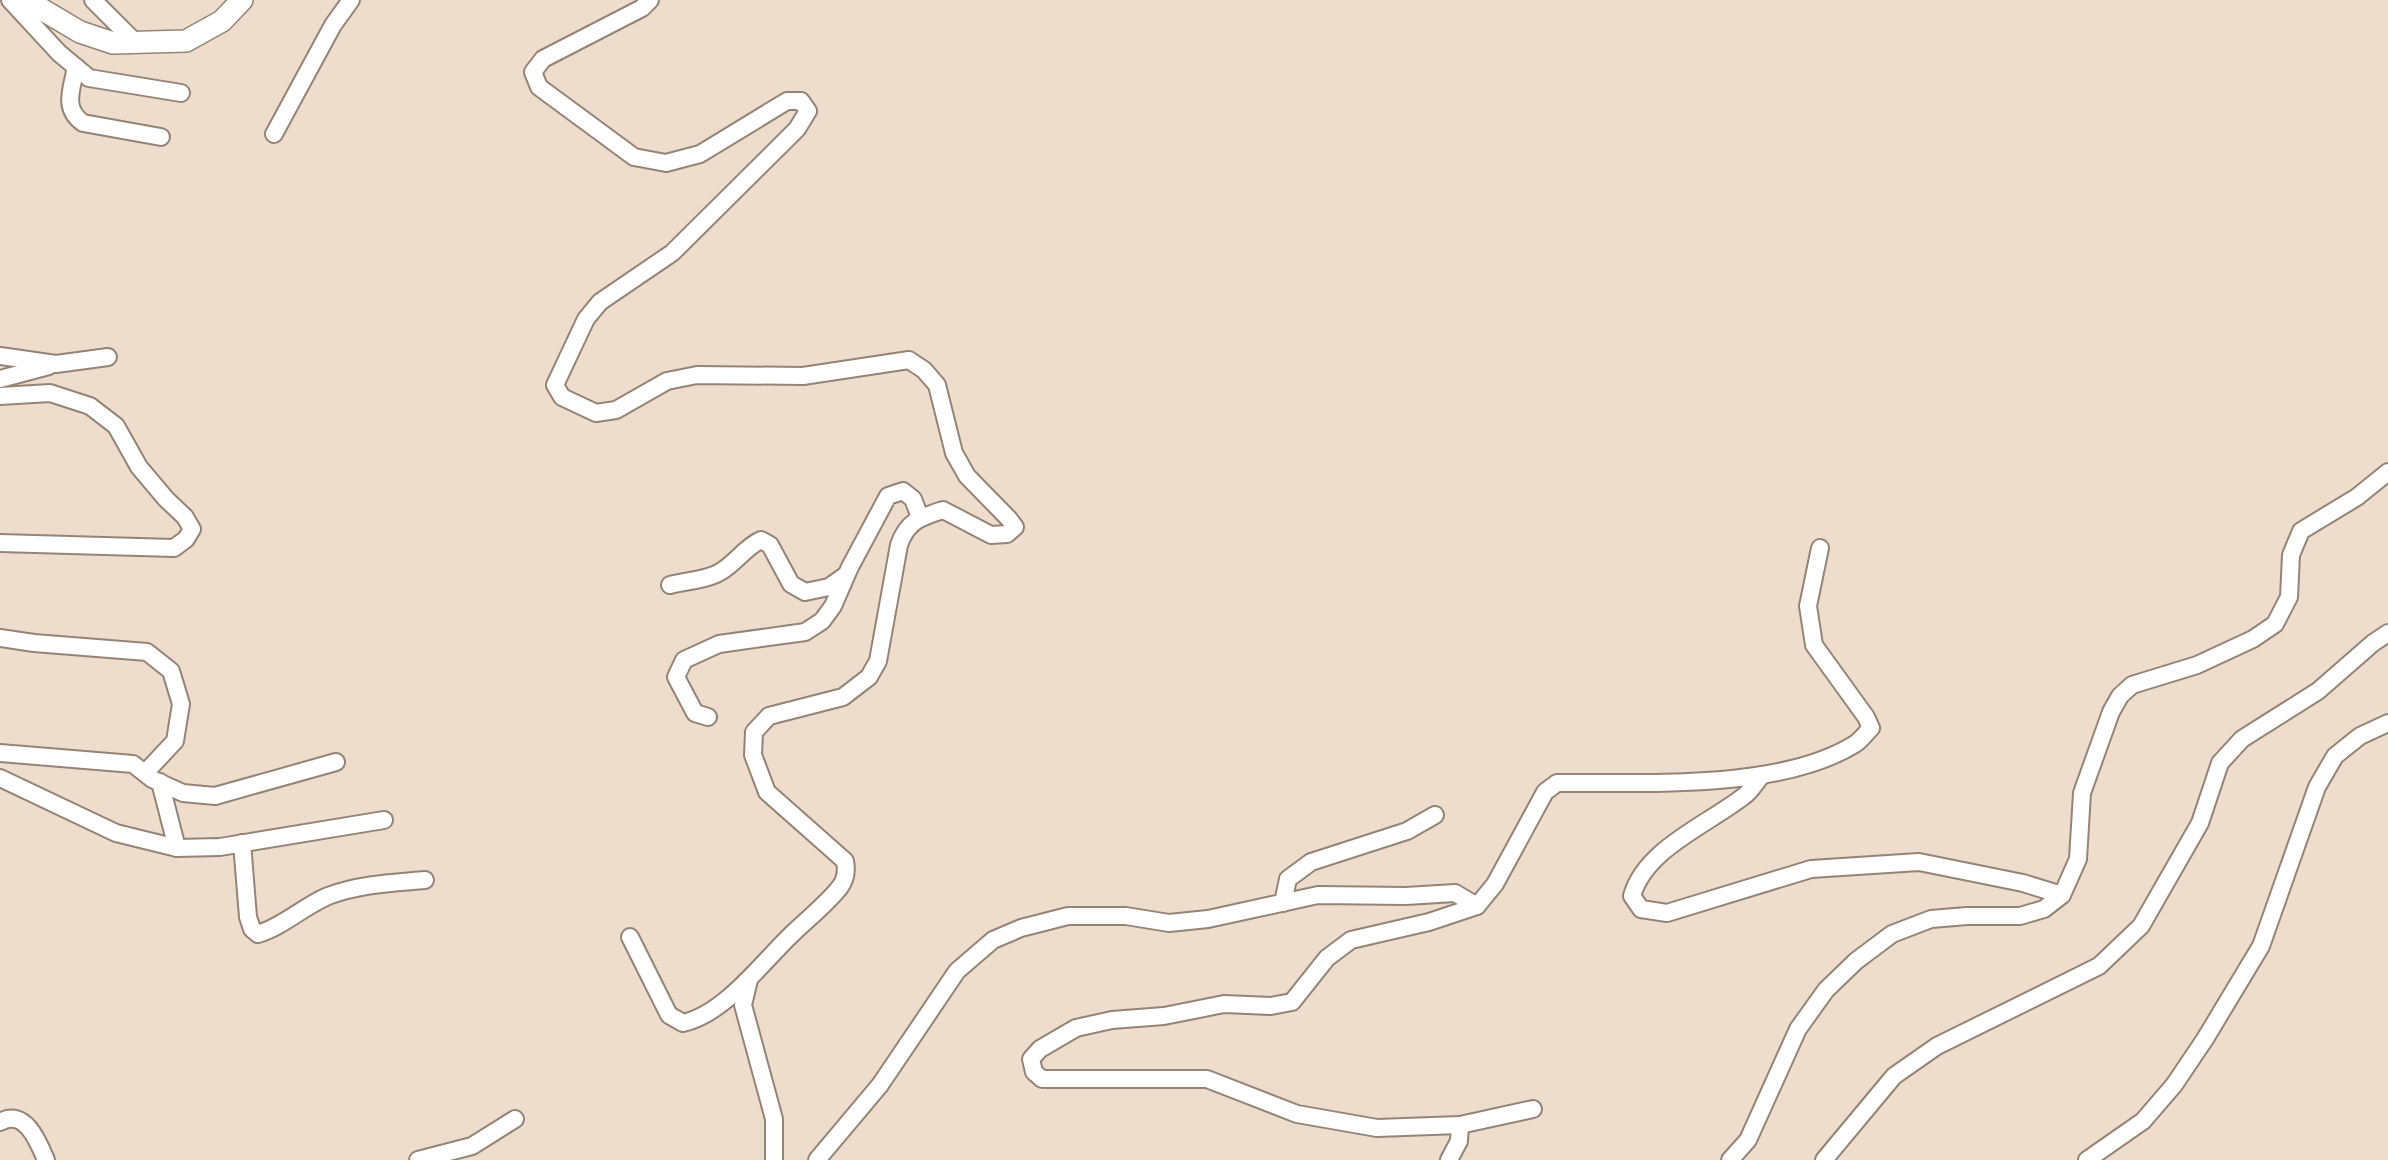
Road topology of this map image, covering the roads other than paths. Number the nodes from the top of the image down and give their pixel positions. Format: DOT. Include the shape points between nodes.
graph roads {
  1 [pos="10,0"];
  2 [pos="26,0"];
  3 [pos="93,0"];
  4 [pos="242,0"];
  5 [pos="351,0"];
  6 [pos="650,0"];
  7 [pos="135,42"];
  8 [pos="76,67"];
  9 [pos="181,93"];
  10 [pos="274,134"];
  11 [pos="161,137"];
  12 [pos="0,356"];
  13 [pos="108,357"];
  14 [pos="56,364"];
  15 [pos="0,379"];
  16 [pos="0,396"];
  17 [pos="2388,472"];
  18 [pos="921,516"];
  19 [pos="0,543"];
  20 [pos="1820,548"];
  21 [pos="846,575"];
  22 [pos="670,585"];
  23 [pos="2388,633"];
  24 [pos="0,638"];
  25 [pos="708,717"];
  26 [pos="2388,723"];
  27 [pos="0,753"];
  28 [pos="336,762"];
  29 [pos="145,773"];
  30 [pos="1762,775"];
  31 [pos="0,778"];
  32 [pos="160,782"];
  33 [pos="1435,815"];
  34 [pos="384,820"];
  35 [pos="242,843"];
  36 [pos="177,848"];
  37 [pos="425,880"];
  38 [pos="2062,896"];
  39 [pos="1283,903"];
  40 [pos="1477,906"];
  41 [pos="630,937"];
  42 [pos="749,980"];
  43 [pos="1533,1108"];
  44 [pos="514,1119"];
  45 [pos="0,1122"];
  46 [pos="1460,1125"];
  47 [pos="46,1160"];
  48 [pos="418,1160"];
  49 [pos="774,1160"];
  50 [pos="817,1160"];
  51 [pos="1449,1160"];
  52 [pos="1730,1160"];
  53 [pos="1824,1160"];
  54 [pos="2087,1160"];
  1 -- 8 [label="street"];
  2 -- 7 [label="street" via="80,32 112,43"];
  3 -- 7 [label="street"];
  4 -- 7 [label="street" via="222,21 186,41"];
  5 -- 10 [label="street" via="333,24"];
  6 -- 18 [label="street" via="642,8 543,59 533,72 539,87 634,157 666,163 700,154 787,101 801,101 808,111 797,129 672,253 600,302 586,319 555,385 562,397 596,413 616,410 667,381 697,375 803,376 909,360 936,385 954,453 967,476 1015,527 1008,534 991,535 943,510"];
  8 -- 9 [label="street" via="89,78"];
  8 -- 11 [label="street" via="69,102 73,116 84,123"];
  12 -- 14 [label="street"];
  13 -- 14 [label="street"];
  14 -- 15 [label="street"];
  16 -- 19 [label="street" via="50,393 90,406 116,426 139,467 192,529 174,548"];
  17 -- 38 [label="street" via="2357,497 2301,531 2291,555 2289,597 2275,624 2253,639 2197,665 2132,685 2120,696 2110,712 2082,793 2078,859"];
  18 -- 21 [label="street" via="913,499 903,491 888,496"];
  18 -- 42 [label="street" via="904,531 899,545 878,661 869,677 843,698 770,716 754,732 753,755 767,792 845,861 847,871 841,886"];
  20 -- 30 [label="street" via="1808,606 1814,645 1871,728 1857,743 1814,762"];
  21 -- 22 [label="street" via="829,587 805,592 791,584 770,545 761,540 751,544 718,574"];
  21 -- 25 [label="street" via="822,621 805,632 719,644 684,660 676,677 695,713"];
  23 -- 53 [label="street" via="2318,691 2242,739 2220,763 2200,823 2141,926 2099,966 1937,1046 1902,1070"];
  24 -- 29 [label="street" via="147,652 166,666 181,704 175,741"];
  26 -- 54 [label="street" via="2360,736 2335,756 2317,787 2261,946 2174,1085 2143,1121"];
  27 -- 29 [label="street" via="133,764"];
  28 -- 32 [label="street" via="215,796 183,793"];
  29 -- 32 [label="street"];
  30 -- 38 [label="street" via="1746,795 1654,858 1636,882 1632,896 1641,909 1667,913 1811,868 1919,862 2023,883"];
  30 -- 40 [label="street" via="1686,782 1557,783 1545,792 1495,884"];
  31 -- 36 [label="street" via="116,833"];
  32 -- 36 [label="street"];
  33 -- 39 [label="street" via="1407,831 1311,862 1288,879"];
  34 -- 35 [label="street"];
  35 -- 36 [label="street"];
  35 -- 37 [label="street" via="248,917 258,934 270,931 327,896 374,884"];
  38 -- 52 [label="street" via="2044,909 2020,916 1931,919 1892,934 1856,961 1826,990 1798,1029 1748,1140"];
  39 -- 40 [label="street" via="1317,895 1455,893"];
  39 -- 50 [label="street" via="1169,924 1126,915 1068,916 993,940 957,971 880,1085"];
  40 -- 46 [label="street" via="1351,940 1327,958 1292,1002 1271,1006 1224,1004 1164,1016 1112,1020 1076,1028 1040,1049 1031,1059 1034,1072 1042,1079 1207,1079 1297,1114 1339,1122 1377,1128"];
  41 -- 42 [label="street" via="669,1015 683,1023 698,1020"];
  42 -- 49 [label="street" via="743,1005 774,1119"];
  43 -- 46 [label="street"];
  44 -- 48 [label="street" via="472,1146"];
  45 -- 47 [label="street" via="7,1118 22,1120 36,1136"];
  46 -- 51 [label="street" via="1459,1141"];
}
